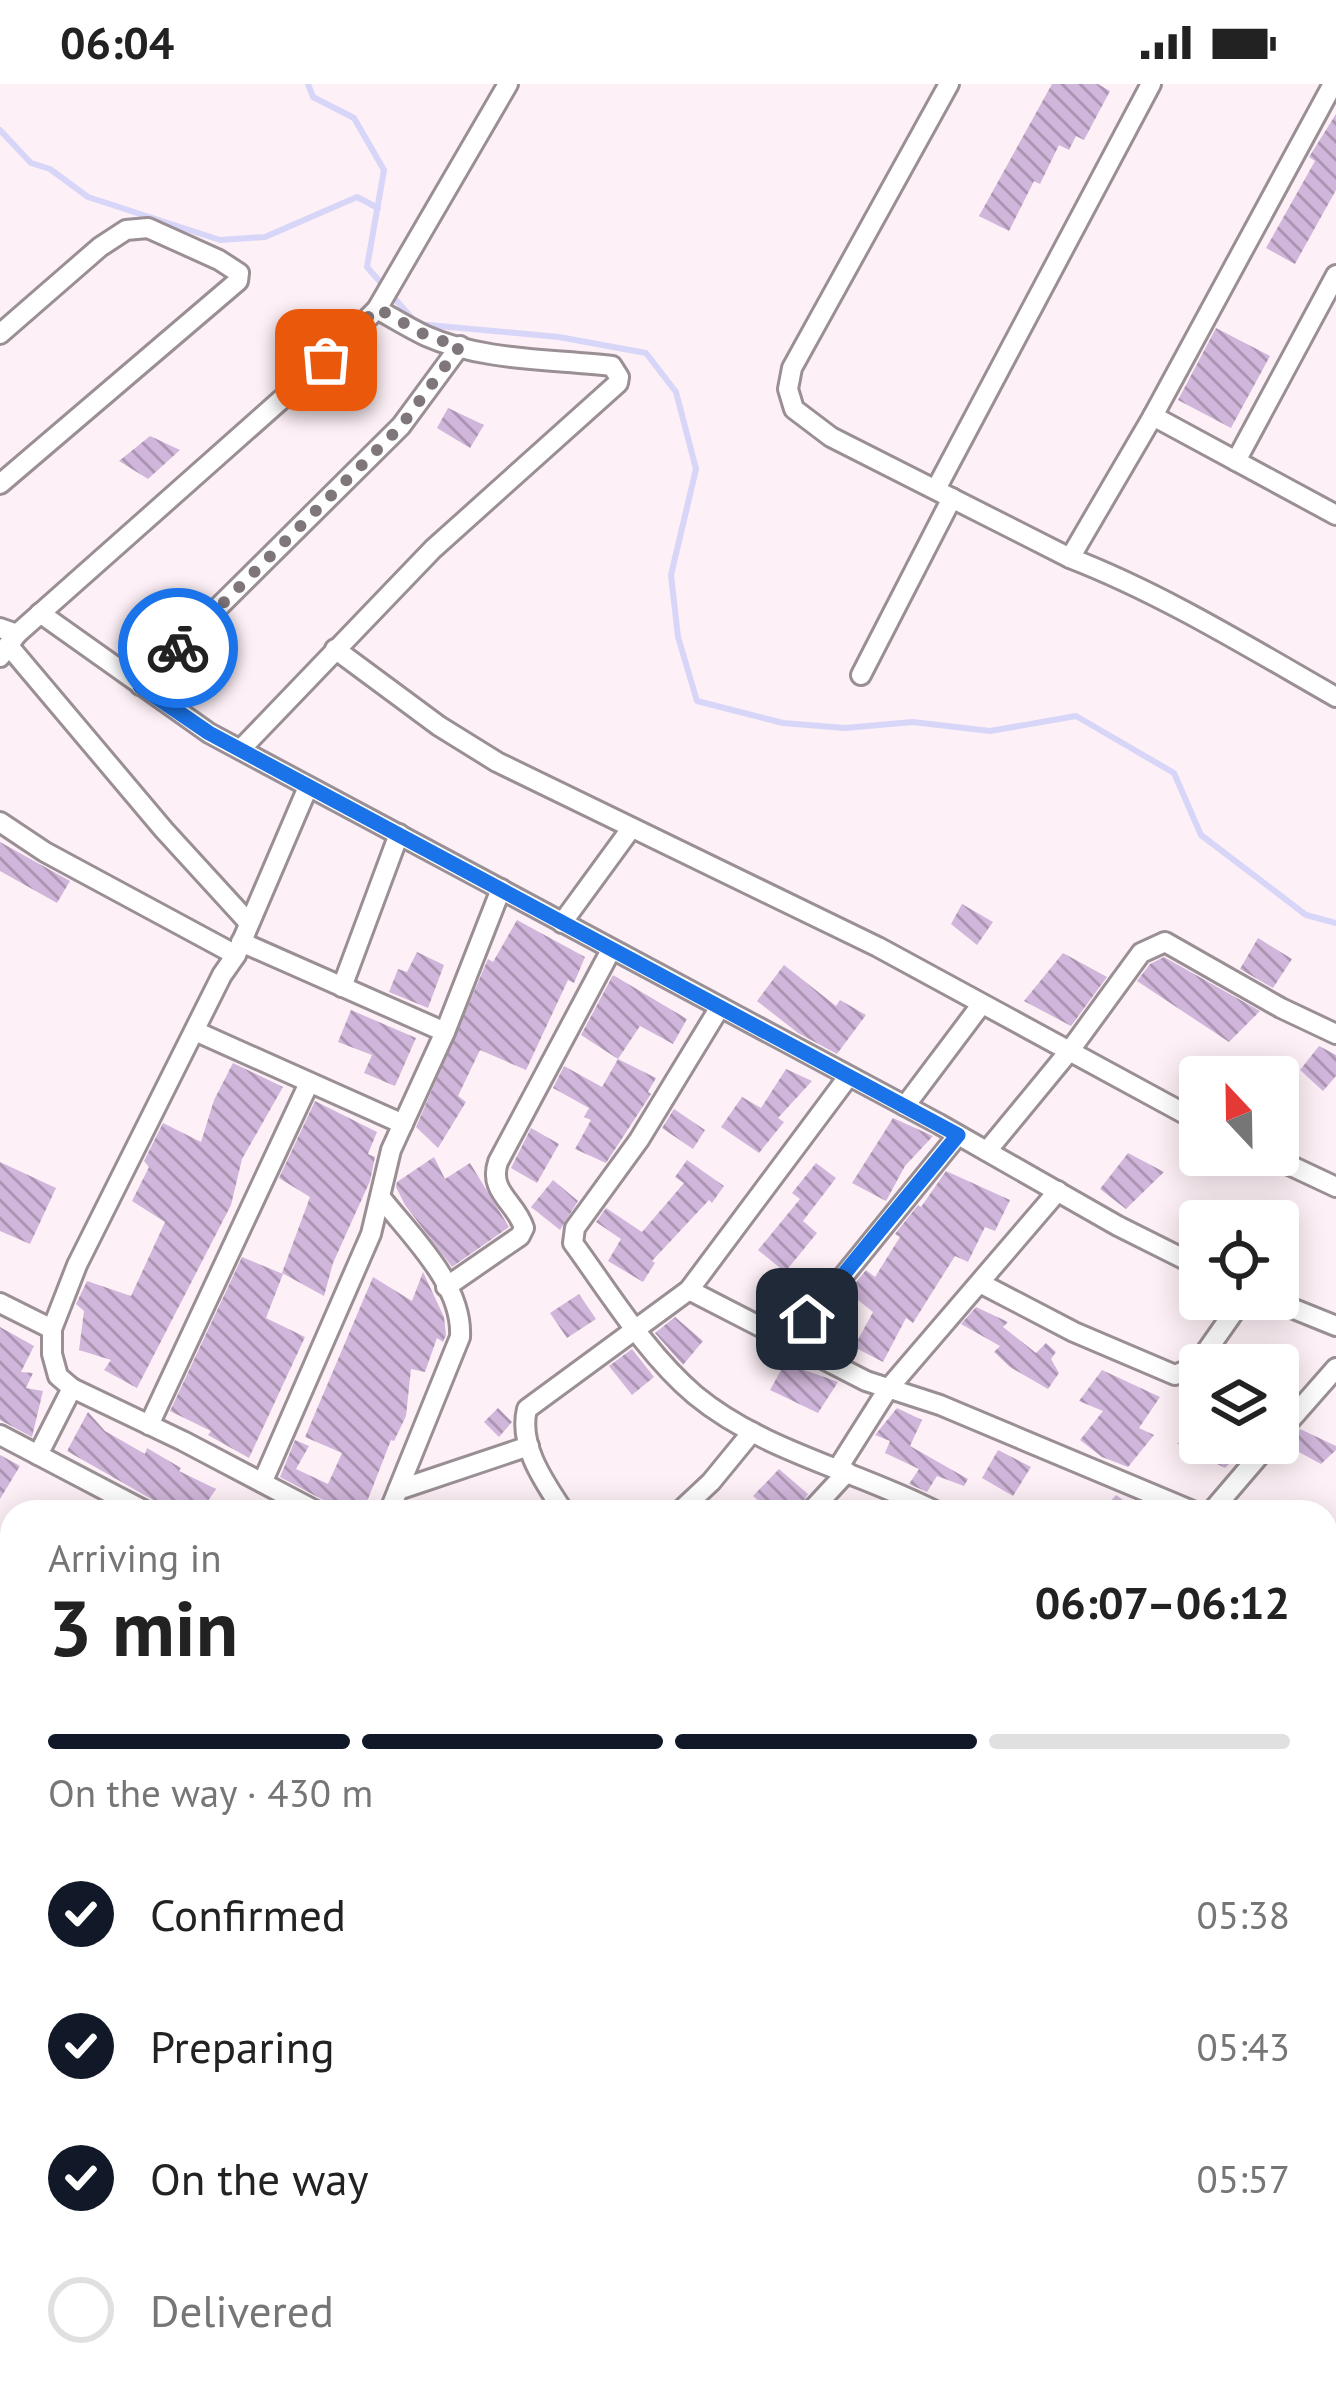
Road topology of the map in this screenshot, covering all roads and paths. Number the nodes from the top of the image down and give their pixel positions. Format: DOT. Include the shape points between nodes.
graph roads {
  1 [pos="508,84"];
  2 [pos="949,84"];
  3 [pos="1150,84"];
  4 [pos="1333,84"];
  5 [pos="1336,275"];
  6 [pos="381,302"];
  7 [pos="0,334"];
  8 [pos="460,346"];
  9 [pos="1153,416"];
  10 [pos="1236,461"];
  11 [pos="0,484"];
  12 [pos="944,493"];
  13 [pos="1336,515"];
  14 [pos="1070,558"];
  15 [pos="40,613"];
  16 [pos="6,641"];
  17 [pos="335,649"];
  18 [pos="861,675"];
  19 [pos="140,686"];
  20 [pos="1336,697"];
  21 [pos="242,749"];
  22 [pos="308,787"];
  23 [pos="0,822"];
  24 [pos="630,830"];
  25 [pos="399,834"];
  26 [pos="501,889"];
  27 [pos="562,923"];
  28 [pos="242,940"];
  29 [pos="610,950"];
  30 [pos="342,987"];
  31 [pos="981,1005"];
  32 [pos="720,1007"];
  33 [pos="195,1031"];
  34 [pos="445,1032"];
  35 [pos="1336,1034"];
  36 [pos="1071,1049"];
  37 [pos="848,1077"];
  38 [pos="309,1083"];
  39 [pos="905,1106"];
  40 [pos="1179,1110"];
  41 [pos="403,1124"];
  42 [pos="958,1135"];
  43 [pos="988,1151"];
  44 [pos="1299,1170"];
  45 [pos="1336,1187"];
  46 [pos="1058,1191"];
  47 [pos="382,1198"];
  48 [pos="1179,1256"];
  49 [pos="980,1283"];
  50 [pos="446,1287"];
  51 [pos="689,1290"];
  52 [pos="0,1304"];
  53 [pos="1299,1311"];
  54 [pos="1229,1320"];
  55 [pos="1336,1326"];
  56 [pos="52,1328"];
  57 [pos="638,1330"];
  58 [pos="789,1343"];
  59 [pos="1336,1368"];
  60 [pos="72,1388"];
  61 [pos="888,1389"];
  62 [pos="1299,1410"];
  63 [pos="148,1425"];
  64 [pos="752,1432"];
  65 [pos="0,1435"];
  66 [pos="529,1446"];
  67 [pos="38,1455"];
  68 [pos="1252,1464"];
  69 [pos="842,1470"];
  70 [pos="263,1481"];
  71 [pos="398,1490"];
  72 [pos="124,1500"];
  73 [pos="297,1500"];
  74 [pos="394,1500"];
  75 [pos="556,1500"];
  76 [pos="692,1500"];
  77 [pos="819,1500"];
  78 [pos="910,1500"];
  79 [pos="1166,1500"];
  80 [pos="1221,1500"];
  1 -- 6 [label="street"];
  2 -- 12 [label="street" via="792,368 788,389 794,409 831,437"];
  3 -- 12 [label="street"];
  4 -- 9 [label="street"];
  5 -- 10 [label="street"];
  6 -- 8 [label="street" via="429,337"];
  6 -- 15 [label="street"];
  7 -- 11 [label="street" via="126,230 148,228 239,273"];
  8 -- 17 [label="street" via="612,365 618,383"];
  8 -- 19 [label="street" via="401,426"];
  9 -- 10 [label="street"];
  9 -- 14 [label="street"];
  10 -- 13 [label="street"];
  12 -- 14 [label="street"];
  12 -- 18 [label="street"];
  14 -- 20 [label="street"];
  15 -- 16 [label="street"];
  15 -- 19 [label="street"];
  16 -- 28 [label="street" via="164,830"];
  17 -- 21 [label="street"];
  17 -- 24 [label="street" via="497,762"];
  19 -- 21 [label="street"];
  21 -- 22 [label="street"];
  22 -- 25 [label="street"];
  22 -- 28 [label="street"];
  23 -- 28 [label="street" via="45,852"];
  24 -- 27 [label="street"];
  24 -- 31 [label="street"];
  25 -- 26 [label="street"];
  25 -- 30 [label="street"];
  26 -- 27 [label="street"];
  26 -- 34 [label="street"];
  27 -- 29 [label="street"];
  28 -- 30 [label="street"];
  28 -- 33 [label="street"];
  29 -- 32 [label="street"];
  29 -- 50 [label="street" via="494,1175 524,1228"];
  30 -- 34 [label="street"];
  31 -- 36 [label="street"];
  31 -- 39 [label="street"];
  32 -- 37 [label="street"];
  32 -- 57 [label="street" via="572,1234"];
  33 -- 38 [label="street"];
  33 -- 56 [label="street"];
  34 -- 41 [label="street"];
  35 -- 36 [label="street" via="1165,942 1141,953"];
  36 -- 40 [label="street"];
  36 -- 43 [label="street"];
  37 -- 39 [label="street"];
  37 -- 51 [label="street"];
  38 -- 41 [label="street"];
  38 -- 63 [label="street"];
  39 -- 42 [label="street"];
  41 -- 47 [label="street"];
  42 -- 43 [label="street"];
  42 -- 58 [label="street"];
  43 -- 46 [label="street"];
  44 -- 45 [label="street"];
  46 -- 48 [label="street"];
  46 -- 49 [label="street"];
  47 -- 50 [label="street"];
  47 -- 70 [label="street"];
  49 -- 54 [label="street" via="1175,1375 1196,1366"];
  49 -- 61 [label="street"];
  50 -- 71 [label="street" via="460,1337"];
  51 -- 57 [label="street"];
  51 -- 58 [label="street"];
  52 -- 56 [label="street"];
  53 -- 55 [label="street"];
  56 -- 60 [label="street" via="58,1376"];
  57 -- 64 [label="street" via="698,1397"];
  57 -- 66 [label="street" via="527,1409"];
  58 -- 61 [label="street"];
  59 -- 62 [label="street"];
  60 -- 63 [label="street"];
  60 -- 67 [label="street"];
  61 -- 69 [label="street"];
  61 -- 79 [label="street"];
  63 -- 70 [label="street"];
  64 -- 69 [label="street"];
  64 -- 76 [label="street"];
  65 -- 67 [label="street"];
  66 -- 71 [label="street"];
  66 -- 75 [label="street"];
  67 -- 72 [label="street"];
  68 -- 80 [label="street"];
  69 -- 77 [label="street"];
  69 -- 78 [label="street"];
  70 -- 73 [label="street"];
  71 -- 74 [label="street"];
}
